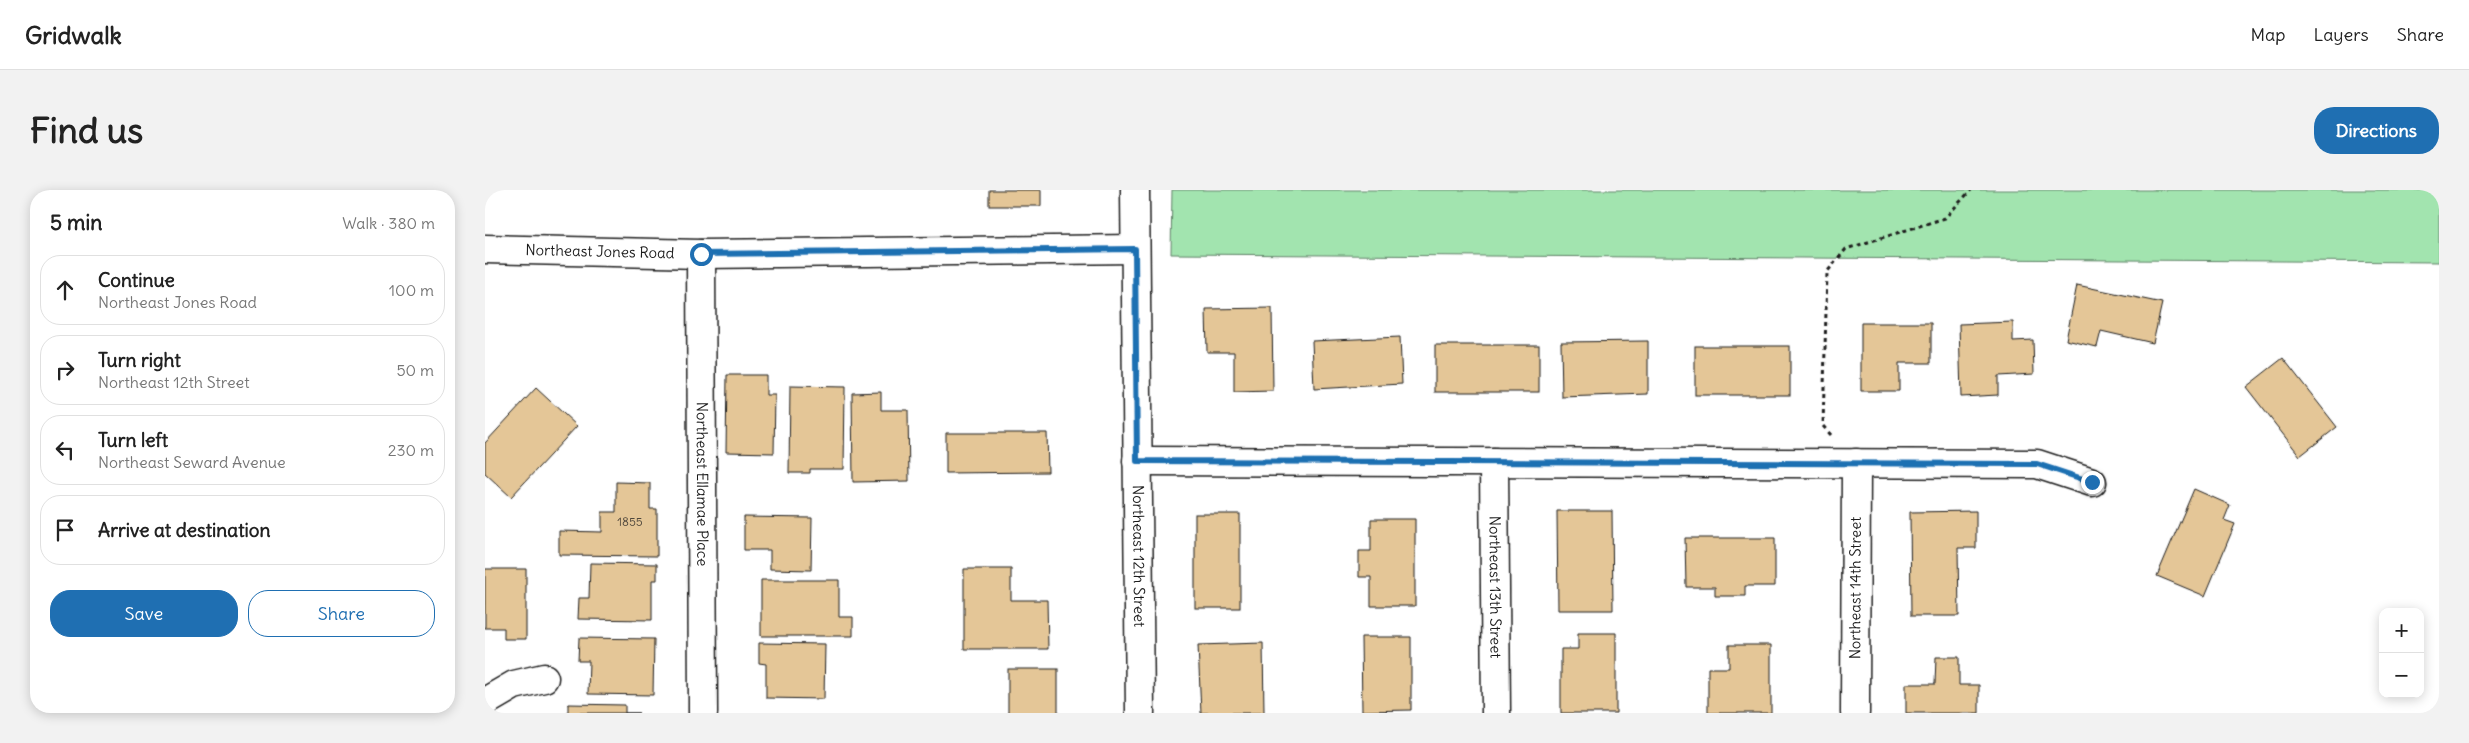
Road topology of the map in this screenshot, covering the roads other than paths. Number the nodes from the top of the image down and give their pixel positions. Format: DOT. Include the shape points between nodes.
graph roads {
  1 [pos="1135,190"];
  2 [pos="485,249"];
  3 [pos="1135,249"];
  4 [pos="701,254"];
  5 [pos="1137,461"];
  6 [pos="1494,462"];
  7 [pos="1856,463"];
  8 [pos="2092,482"];
  9 [pos="544,678"];
  10 [pos="485,702"];
  11 [pos="703,713"];
  12 [pos="1140,713"];
  13 [pos="1495,713"];
  14 [pos="1855,713"];
  1 -- 3 [label="street"];
  2 -- 4 [label="street, Northeast Jones Road"];
  3 -- 4 [label="street, Northeast Jones Road"];
  3 -- 5 [label="street, Northeast 12th Street"];
  4 -- 11 [label="street, Northeast Ellamae Place"];
  5 -- 6 [label="street"];
  5 -- 12 [label="street, Northeast 12th Street"];
  6 -- 7 [label="street"];
  6 -- 13 [label="street, Northeast 13th Street"];
  7 -- 8 [label="street" via="2037,464"];
  7 -- 14 [label="street, Northeast 14th Street"];
  9 -- 10 [label="street" via="515,685"];
}
